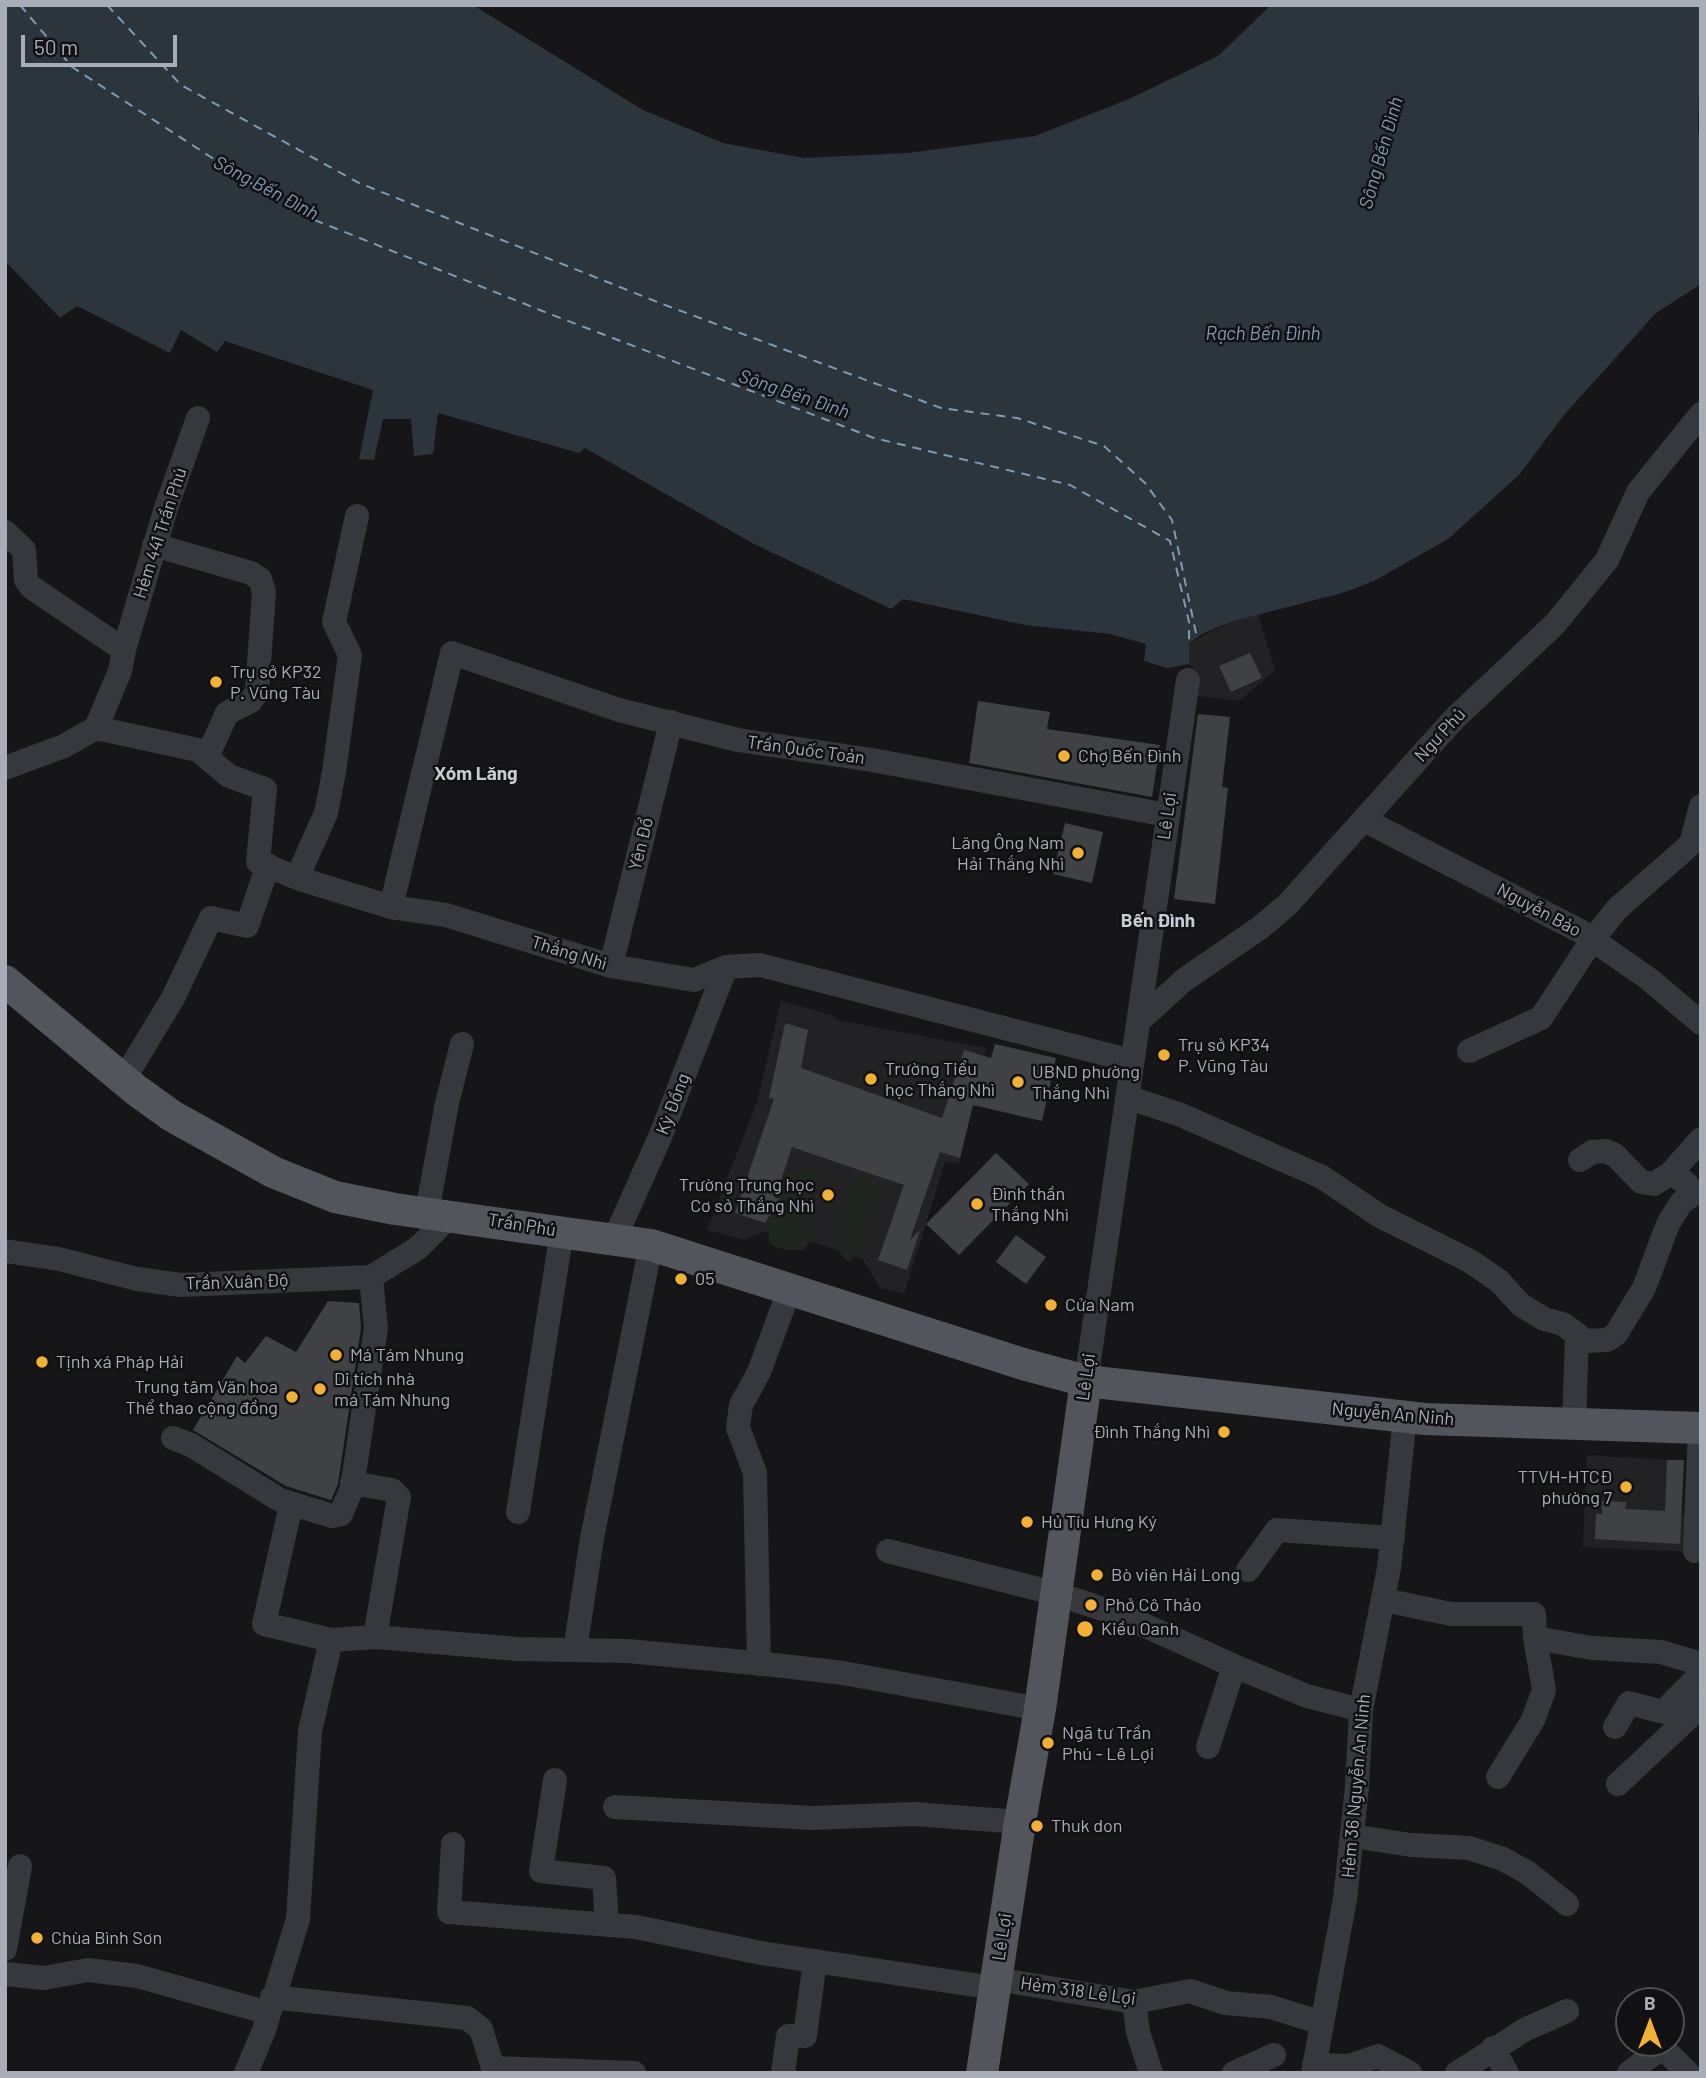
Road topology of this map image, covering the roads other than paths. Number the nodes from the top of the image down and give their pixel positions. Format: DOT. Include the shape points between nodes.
graph roads {
  1 [pos="1701,414"];
  2 [pos="198,418"];
  3 [pos="357,516"];
  4 [pos="5,531"];
  5 [pos="154,545"];
  6 [pos="124,650"];
  7 [pos="1188,680"];
  8 [pos="671,722"];
  9 [pos="96,728"];
  10 [pos="206,757"];
  11 [pos="5,768"];
  12 [pos="1701,806"];
  13 [pos="1167,816"];
  14 [pos="1364,820"];
  15 [pos="268,865"];
  16 [pos="297,878"];
  17 [pos="391,907"];
  18 [pos="1592,940"];
  19 [pos="611,966"];
  20 [pos="726,967"];
  21 [pos="5,981"];
  22 [pos="1139,1021"];
  23 [pos="1701,1023"];
  24 [pos="462,1044"];
  25 [pos="1469,1051"];
  26 [pos="1132,1061"];
  27 [pos="124,1079"];
  28 [pos="1127,1097"];
  29 [pos="1701,1139"];
  30 [pos="1580,1160"];
  31 [pos="1671,1173"];
  32 [pos="439,1213"];
  33 [pos="562,1231"];
  34 [pos="614,1240"];
  35 [pos="651,1245"];
  36 [pos="5,1251"];
  37 [pos="370,1277"];
  38 [pos="790,1288"];
  39 [pos="1577,1335"];
  40 [pos="1086,1381"];
  41 [pos="1405,1417"];
  42 [pos="1574,1424"];
  43 [pos="1700,1428"];
  44 [pos="173,1437"];
  45 [pos="352,1483"];
  46 [pos="291,1505"];
  47 [pos="518,1512"];
  48 [pos="1393,1538"];
  49 [pos="888,1551"];
  50 [pos="1695,1551"];
  51 [pos="1248,1570"];
  52 [pos="1054,1593"];
  53 [pos="1384,1600"];
  54 [pos="375,1637"];
  55 [pos="1535,1638"];
  56 [pos="331,1640"];
  57 [pos="575,1650"];
  58 [pos="759,1664"];
  59 [pos="1701,1664"];
  60 [pos="1234,1666"];
  61 [pos="1701,1674"];
  62 [pos="1701,1706"];
  63 [pos="1040,1709"];
  64 [pos="1361,1710"];
  65 [pos="1615,1727"];
  66 [pos="1208,1748"];
  67 [pos="1498,1777"];
  68 [pos="555,1780"];
  69 [pos="1618,1784"];
  70 [pos="615,1807"];
  71 [pos="1020,1822"];
  72 [pos="1352,1836"];
  73 [pos="453,1844"];
  74 [pos="20,1866"];
  75 [pos="1567,1904"];
  76 [pos="607,1925"];
  77 [pos="5,1949"];
  78 [pos="815,1961"];
  79 [pos="5,1974"];
  80 [pos="995,1984"];
  81 [pos="1134,2002"];
  82 [pos="270,2005"];
  83 [pos="1567,2011"];
  84 [pos="1322,2023"];
  85 [pos="1493,2048"];
  86 [pos="1274,2055"];
  87 [pos="1701,2061"];
  88 [pos="1314,2069"];
  89 [pos="246,2073"];
  90 [pos="634,2073"];
  91 [pos="783,2073"];
  92 [pos="982,2073"];
  93 [pos="1151,2073"];
  94 [pos="1234,2073"];
  95 [pos="1410,2073"];
  96 [pos="1457,2073"];
  97 [pos="1507,2073"];
  98 [pos="1629,2073"];
  99 [pos="1690,2073"];
  1 -- 14 [label="street, Ngư Phủ" via="1639,492 1607,560 1583,591 1555,624 1454,719"];
  2 -- 5 [label="street, Hẻm 441 Trần Phú"];
  3 -- 16 [label="street" via="334,622 350,655 334,772 326,813"];
  4 -- 6 [label="street" via="24,550 26,580 31,587"];
  5 -- 6 [label="street, Hẻm 441 Trần Phú"];
  5 -- 10 [label="street" via="243,570 262,584 257,692 251,701 227,713"];
  6 -- 9 [label="street, Hẻm 441 Trần Phú"];
  7 -- 13 [label="street, Lê Lợi"];
  8 -- 13 [label="street, Trần Quốc Toản" via="738,740 872,760"];
  8 -- 17 [label="street, Trần Quốc Toản" via="619,710 452,653"];
  8 -- 19 [label="street, Yên Đổ"];
  9 -- 10 [label="street" via="198,750"];
  9 -- 11 [label="street" via="64,746"];
  10 -- 15 [label="street" via="229,776 265,789 258,862"];
  12 -- 18 [label="street" via="1691,844 1618,908"];
  13 -- 22 [label="street, Lê Lợi"];
  14 -- 18 [label="street, Nguyễn Bảo"];
  14 -- 22 [label="street, Ngư Phủ" via="1288,904 1208,961"];
  15 -- 16 [label="street, Thắng Nhì"];
  15 -- 27 [label="street" via="247,926 211,918 173,998"];
  16 -- 17 [label="street, Thắng Nhì"];
  17 -- 19 [label="street, Thắng Nhì" via="446,915"];
  18 -- 23 [label="street, Nguyễn Bảo" via="1649,979"];
  18 -- 25 [label="street" via="1541,1018"];
  19 -- 20 [label="street, Thắng Nhì" via="694,980"];
  20 -- 26 [label="street, Thắng Nhì" via="760,965"];
  20 -- 34 [label="street, Kỳ Đồng"];
  21 -- 27 [label="main road, Trần Phú"];
  22 -- 26 [label="street, Lê Lợi"];
  24 -- 32 [label="street" via="447,1103"];
  26 -- 28 [label="street, Lê Lợi"];
  27 -- 32 [label="main road, Trần Phú" via="172,1116 273,1172 335,1197"];
  28 -- 39 [label="street" via="1206,1125 1322,1177 1380,1216 1470,1261 1521,1305"];
  28 -- 40 [label="street, Lê Lợi"];
  29 -- 31 [label="street"];
  30 -- 31 [label="street" via="1605,1151 1647,1184"];
  31 -- 39 [label="street" via="1692,1195 1668,1224 1636,1303 1607,1340 1586,1341"];
  32 -- 33 [label="main road, Trần Phú"];
  32 -- 37 [label="street, Trần Xuân Độ" via="418,1248"];
  33 -- 34 [label="main road, Trần Phú"];
  33 -- 47 [label="street"];
  34 -- 35 [label="main road, Trần Phú"];
  35 -- 38 [label="main road, Trần Phú"];
  35 -- 57 [label="street" via="592,1538"];
  36 -- 37 [label="street, Trần Xuân Độ" via="181,1284"];
  37 -- 45 [label="street" via="376,1328"];
  38 -- 40 [label="main road, Trần Phú"];
  38 -- 58 [label="street" via="759,1372 741,1405 738,1427 755,1473"];
  39 -- 42 [label="street"];
  40 -- 41 [label="main road, Nguyễn An Ninh"];
  40 -- 52 [label="main road, Lê Lợi"];
  41 -- 42 [label="main road, Nguyễn An Ninh"];
  41 -- 48 [label="street, Hẻm 36 Nguyễn An Ninh"];
  42 -- 43 [label="main road, Nguyễn An Ninh"];
  43 -- 50 [label="street"];
  44 -- 46 [label="street"];
  45 -- 46 [label="street" via="339,1515"];
  45 -- 54 [label="street" via="392,1490 399,1497"];
  46 -- 56 [label="street" via="264,1624"];
  48 -- 51 [label="street" via="1277,1531"];
  48 -- 53 [label="street, Hẻm 36 Nguyễn An Ninh"];
  49 -- 52 [label="street"];
  52 -- 60 [label="street" via="1124,1616"];
  52 -- 63 [label="main road, Lê Lợi"];
  53 -- 55 [label="street" via="1451,1614 1534,1614"];
  53 -- 64 [label="street, Hẻm 36 Nguyễn An Ninh"];
  54 -- 56 [label="street"];
  54 -- 57 [label="street"];
  55 -- 59 [label="street" via="1592,1648 1661,1652"];
  55 -- 67 [label="street" via="1544,1690 1533,1720"];
  56 -- 82 [label="street" via="310,1731 298,1919"];
  57 -- 58 [label="street"];
  58 -- 63 [label="street" via="843,1673"];
  60 -- 64 [label="street" via="1307,1696"];
  60 -- 66 [label="street"];
  61 -- 65 [label="street" via="1663,1712 1629,1703"];
  62 -- 69 [label="street"];
  63 -- 71 [label="main road, Lê Lợi"];
  64 -- 72 [label="street, Hẻm 36 Nguyễn An Ninh"];
  68 -- 76 [label="street" via="541,1871 604,1878"];
  70 -- 71 [label="street" via="812,1818 915,1814"];
  71 -- 80 [label="main road, Lê Lợi"];
  72 -- 75 [label="street" via="1469,1848 1528,1872"];
  72 -- 84 [label="street, Hẻm 36 Nguyễn An Ninh"];
  73 -- 76 [label="street, Hẻm 318 Lê Lợi" via="449,1912"];
  74 -- 77 [label="street"];
  76 -- 78 [label="street, Hẻm 318 Lê Lợi"];
  78 -- 80 [label="street, Hẻm 318 Lê Lợi"];
  78 -- 91 [label="street" via="805,2036 788,2036"];
  79 -- 82 [label="street" via="44,1978 88,1970"];
  80 -- 81 [label="street, Hẻm 318 Lê Lợi"];
  80 -- 92 [label="main road, Lê Lợi"];
  81 -- 84 [label="street, Hẻm 318 Lê Lợi" via="1190,1991 1226,2003 1271,2007"];
  81 -- 93 [label="street"];
  82 -- 89 [label="street"];
  82 -- 90 [label="street" via="467,2018 481,2029 493,2068"];
  83 -- 85 [label="street"];
  84 -- 88 [label="street, Hẻm 36 Nguyễn An Ninh"];
  85 -- 96 [label="street"];
  85 -- 97 [label="street"];
  86 -- 94 [label="street"];
  87 -- 99 [label="street"];
  88 -- 95 [label="street" via="1349,2066 1378,2056"];
  98 -- 99 [label="street" via="1662,2047"];
}
